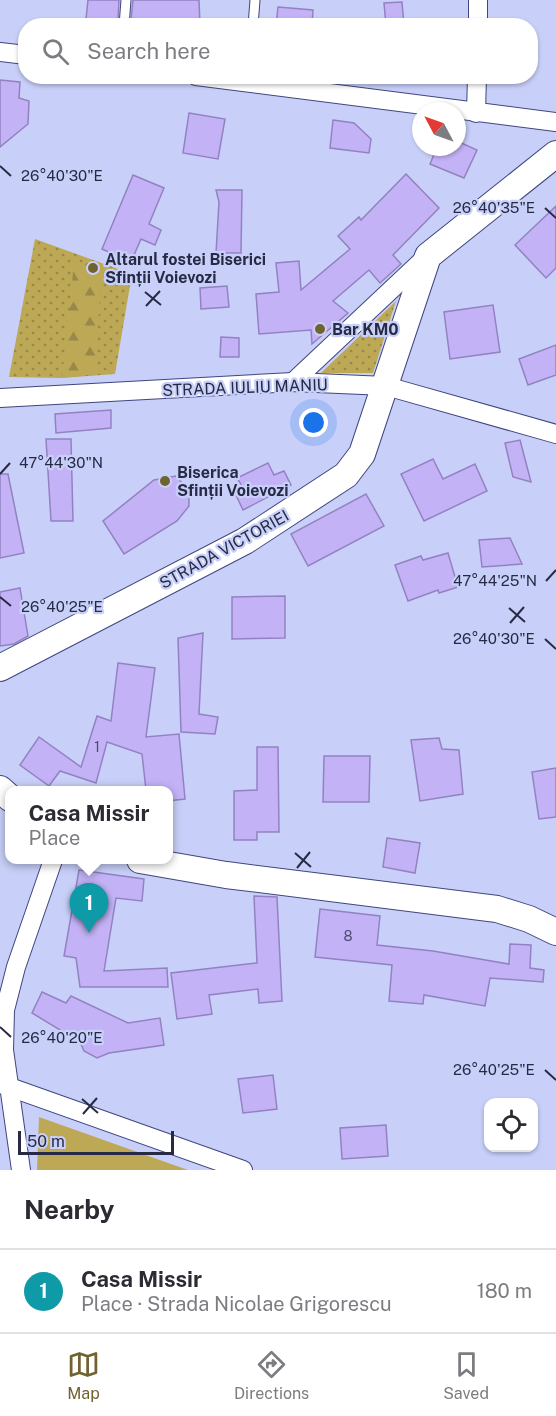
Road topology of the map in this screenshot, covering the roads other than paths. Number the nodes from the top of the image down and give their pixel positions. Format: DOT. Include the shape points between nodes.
graph roads {
  1 [pos="126,0"];
  2 [pos="255,0"];
  3 [pos="478,0"];
  4 [pos="125,18"];
  5 [pos="254,18"];
  6 [pos="478,18"];
  7 [pos="0,52"];
  8 [pos="18,54"];
  9 [pos="276,84"];
  10 [pos="477,84"];
  11 [pos="476,113"];
  12 [pos="556,122"];
  13 [pos="556,154"];
  14 [pos="428,256"];
  15 [pos="293,382"];
  16 [pos="386,386"];
  17 [pos="0,398"];
  18 [pos="556,434"];
  19 [pos="0,668"];
  20 [pos="52,864"];
  21 [pos="163,864"];
  22 [pos="556,932"];
  23 [pos="5,1086"];
  24 [pos="21,1170"];
  25 [pos="243,1170"];
  1 -- 4 [label="lane"];
  2 -- 5 [label="lane"];
  3 -- 6 [label="street"];
  7 -- 8 [label="street"];
  9 -- 11 [label="street"];
  10 -- 11 [label="street"];
  11 -- 12 [label="street"];
  13 -- 14 [label="street"];
  14 -- 15 [label="street"];
  14 -- 16 [label="street, STRADA VICTORIEI"];
  15 -- 16 [label="street, STRADA IULIU MANIU"];
  15 -- 17 [label="street, STRADA IULIU MANIU"];
  16 -- 18 [label="street, STRADA IULIU MANIU"];
  16 -- 19 [label="street, STRADA VICTORIEI" via="362,454 346,475 245,541"];
  20 -- 23 [label="street" via="5,1010"];
  21 -- 22 [label="street" via="497,909"];
  23 -- 24 [label="street"];
  23 -- 25 [label="street"];
}
